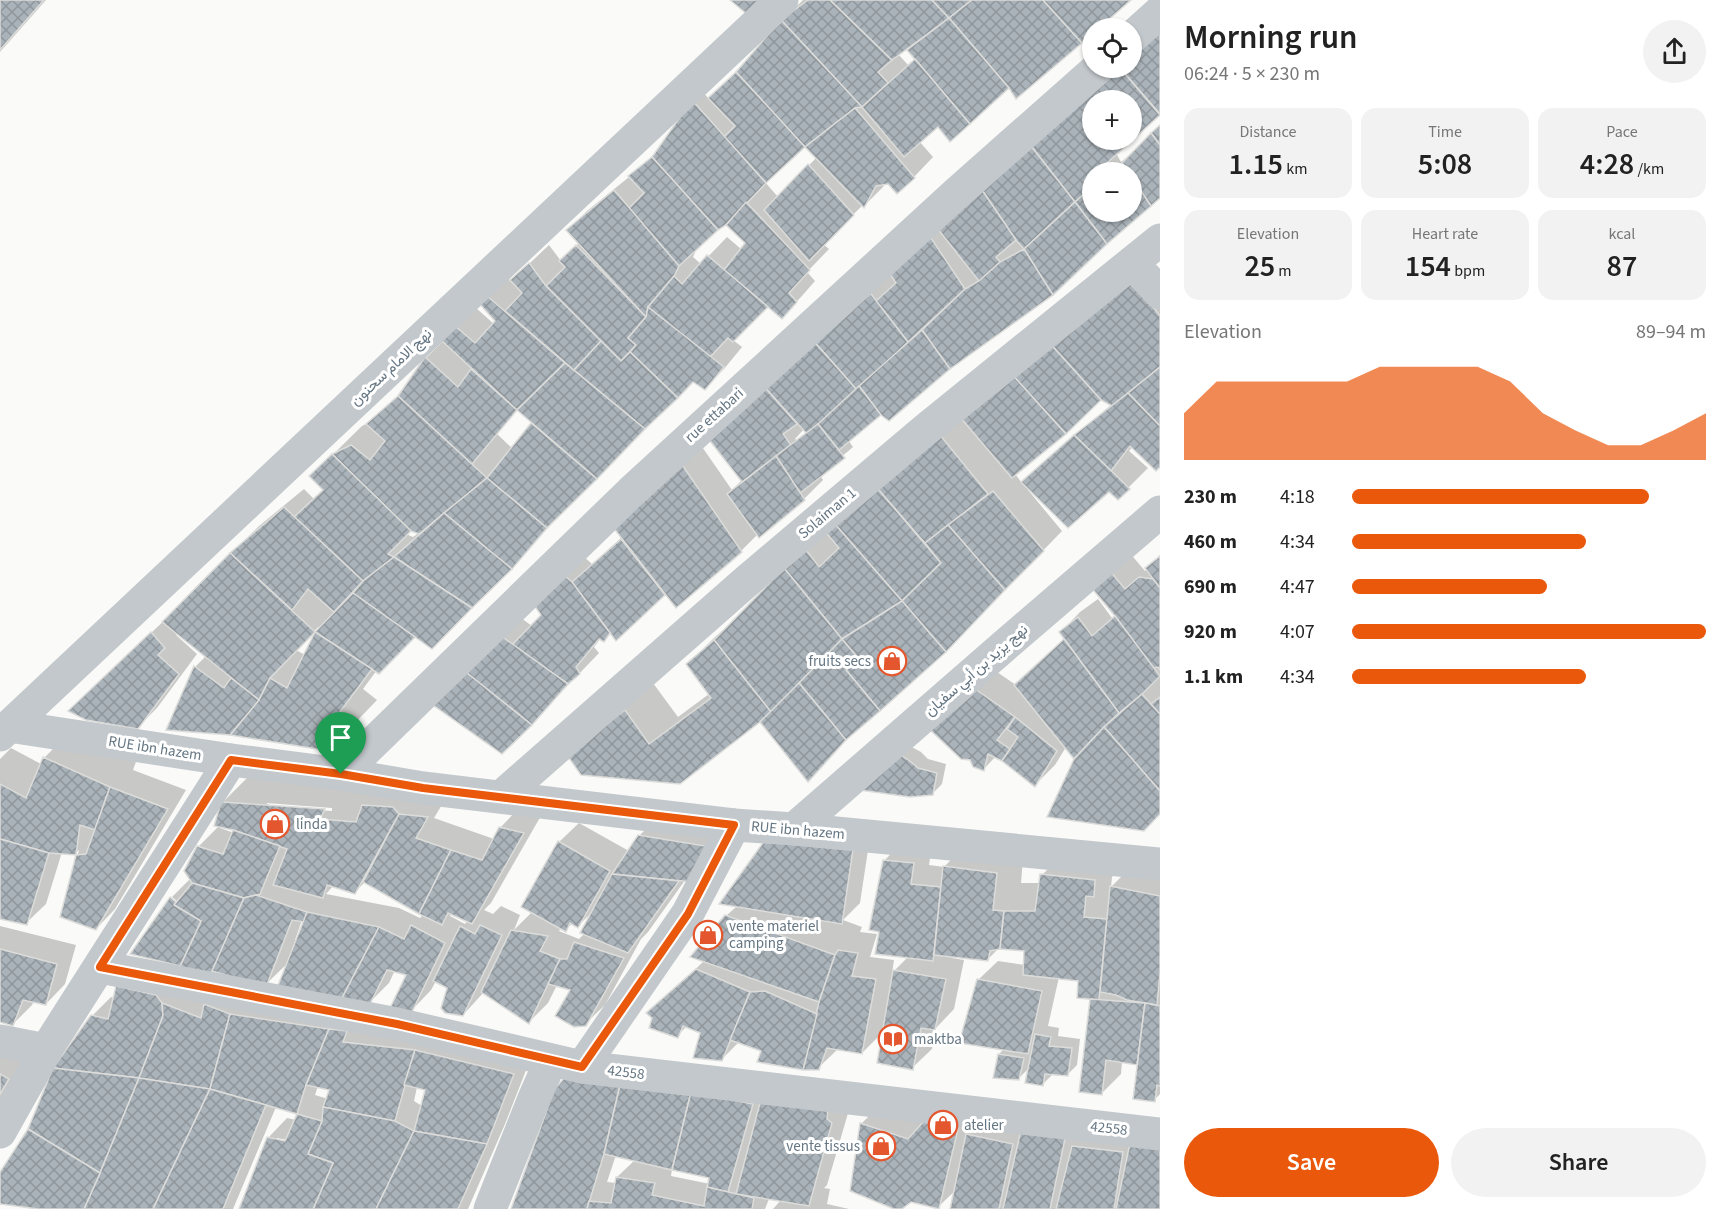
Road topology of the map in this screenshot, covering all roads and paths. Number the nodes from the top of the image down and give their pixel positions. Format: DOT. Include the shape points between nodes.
graph roads {
  1 [pos="782,0"];
  2 [pos="1160,12"];
  3 [pos="1142,28"];
  4 [pos="1087,78"];
  5 [pos="1160,240"];
  6 [pos="1132,263"];
  7 [pos="1160,293"];
  8 [pos="1160,512"];
  9 [pos="4,731"];
  10 [pos="231,760"];
  11 [pos="341,774"];
  12 [pos="502,796"];
  13 [pos="734,825"];
  14 [pos="794,829"];
  15 [pos="1159,862"];
  16 [pos="100,967"];
  17 [pos="0,1041"];
  18 [pos="46,1050"];
  19 [pos="566,1063"];
  20 [pos="0,1132"];
  21 [pos="1160,1134"];
  22 [pos="490,1209"];
  1 -- 9 [label="street, نهج الامام سحنون"];
  2 -- 3 [label="street"];
  4 -- 11 [label="street, rue ettabari" via="631,492"];
  5 -- 6 [label="street, Solaiman 1"];
  6 -- 7 [label="street"];
  6 -- 12 [label="street, Solaiman 1" via="925,430"];
  8 -- 14 [label="street, نهج يزيد بن أبي سفيان"];
  9 -- 10 [label="street, RUE ibn hazem"];
  10 -- 11 [label="street, RUE ibn hazem"];
  10 -- 16 [label="street"];
  11 -- 12 [label="street, RUE ibn hazem"];
  12 -- 13 [label="street, RUE ibn hazem"];
  13 -- 14 [label="street, RUE ibn hazem"];
  13 -- 19 [label="street" via="688,914"];
  14 -- 15 [label="street, RUE ibn hazem"];
  16 -- 18 [label="street"];
  16 -- 19 [label="street, 42558" via="397,1024"];
  17 -- 18 [label="street"];
  18 -- 20 [label="street"];
  19 -- 21 [label="street, 42558"];
  19 -- 22 [label="street" via="533,1101"];
}
